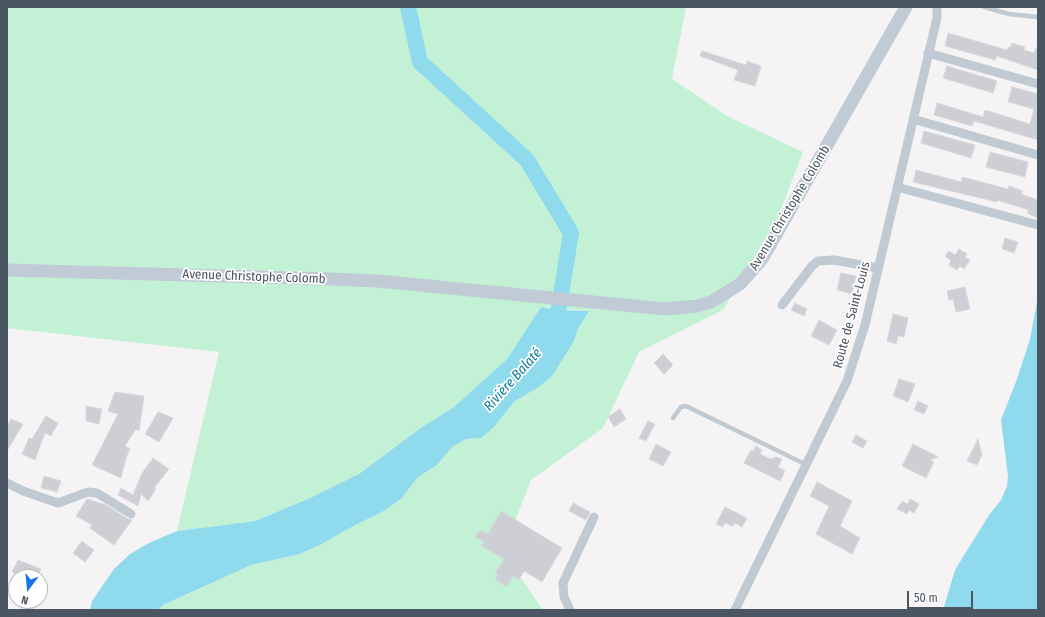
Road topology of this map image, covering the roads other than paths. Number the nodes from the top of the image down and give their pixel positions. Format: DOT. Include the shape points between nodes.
graph roads {
  1 [pos="906,7"];
  2 [pos="937,7"];
  3 [pos="984,7"];
  4 [pos="1038,17"];
  5 [pos="928,53"];
  6 [pos="1038,84"];
  7 [pos="913,119"];
  8 [pos="1038,155"];
  9 [pos="897,187"];
  10 [pos="1038,225"];
  11 [pos="878,268"];
  12 [pos="7,270"];
  13 [pos="782,305"];
  14 [pos="673,418"];
  15 [pos="807,464"];
  16 [pos="7,483"];
  17 [pos="131,514"];
  18 [pos="594,517"];
  19 [pos="570,610"];
  20 [pos="735,610"];
  1 -- 12 [label="street, Avenue Christophe Colomb" via="762,259 748,277 727,294 711,302 665,309 378,281"];
  2 -- 5 [label="street, Route de Saint-Louis" via="937,18"];
  3 -- 4 [label="lane" via="1008,14"];
  5 -- 6 [label="street"];
  5 -- 7 [label="street, Route de Saint-Louis"];
  7 -- 8 [label="street"];
  7 -- 9 [label="street, Route de Saint-Louis"];
  9 -- 10 [label="street"];
  9 -- 11 [label="street, Route de Saint-Louis"];
  11 -- 13 [label="street" via="834,260 818,261"];
  11 -- 15 [label="street, Route de Saint-Louis" via="865,325 847,381"];
  14 -- 15 [label="lane" via="681,407 686,406"];
  15 -- 20 [label="street, Route de Saint-Louis"];
  16 -- 17 [label="street" via="58,503 88,492 97,493"];
  18 -- 19 [label="street" via="563,583 564,597"];
}
